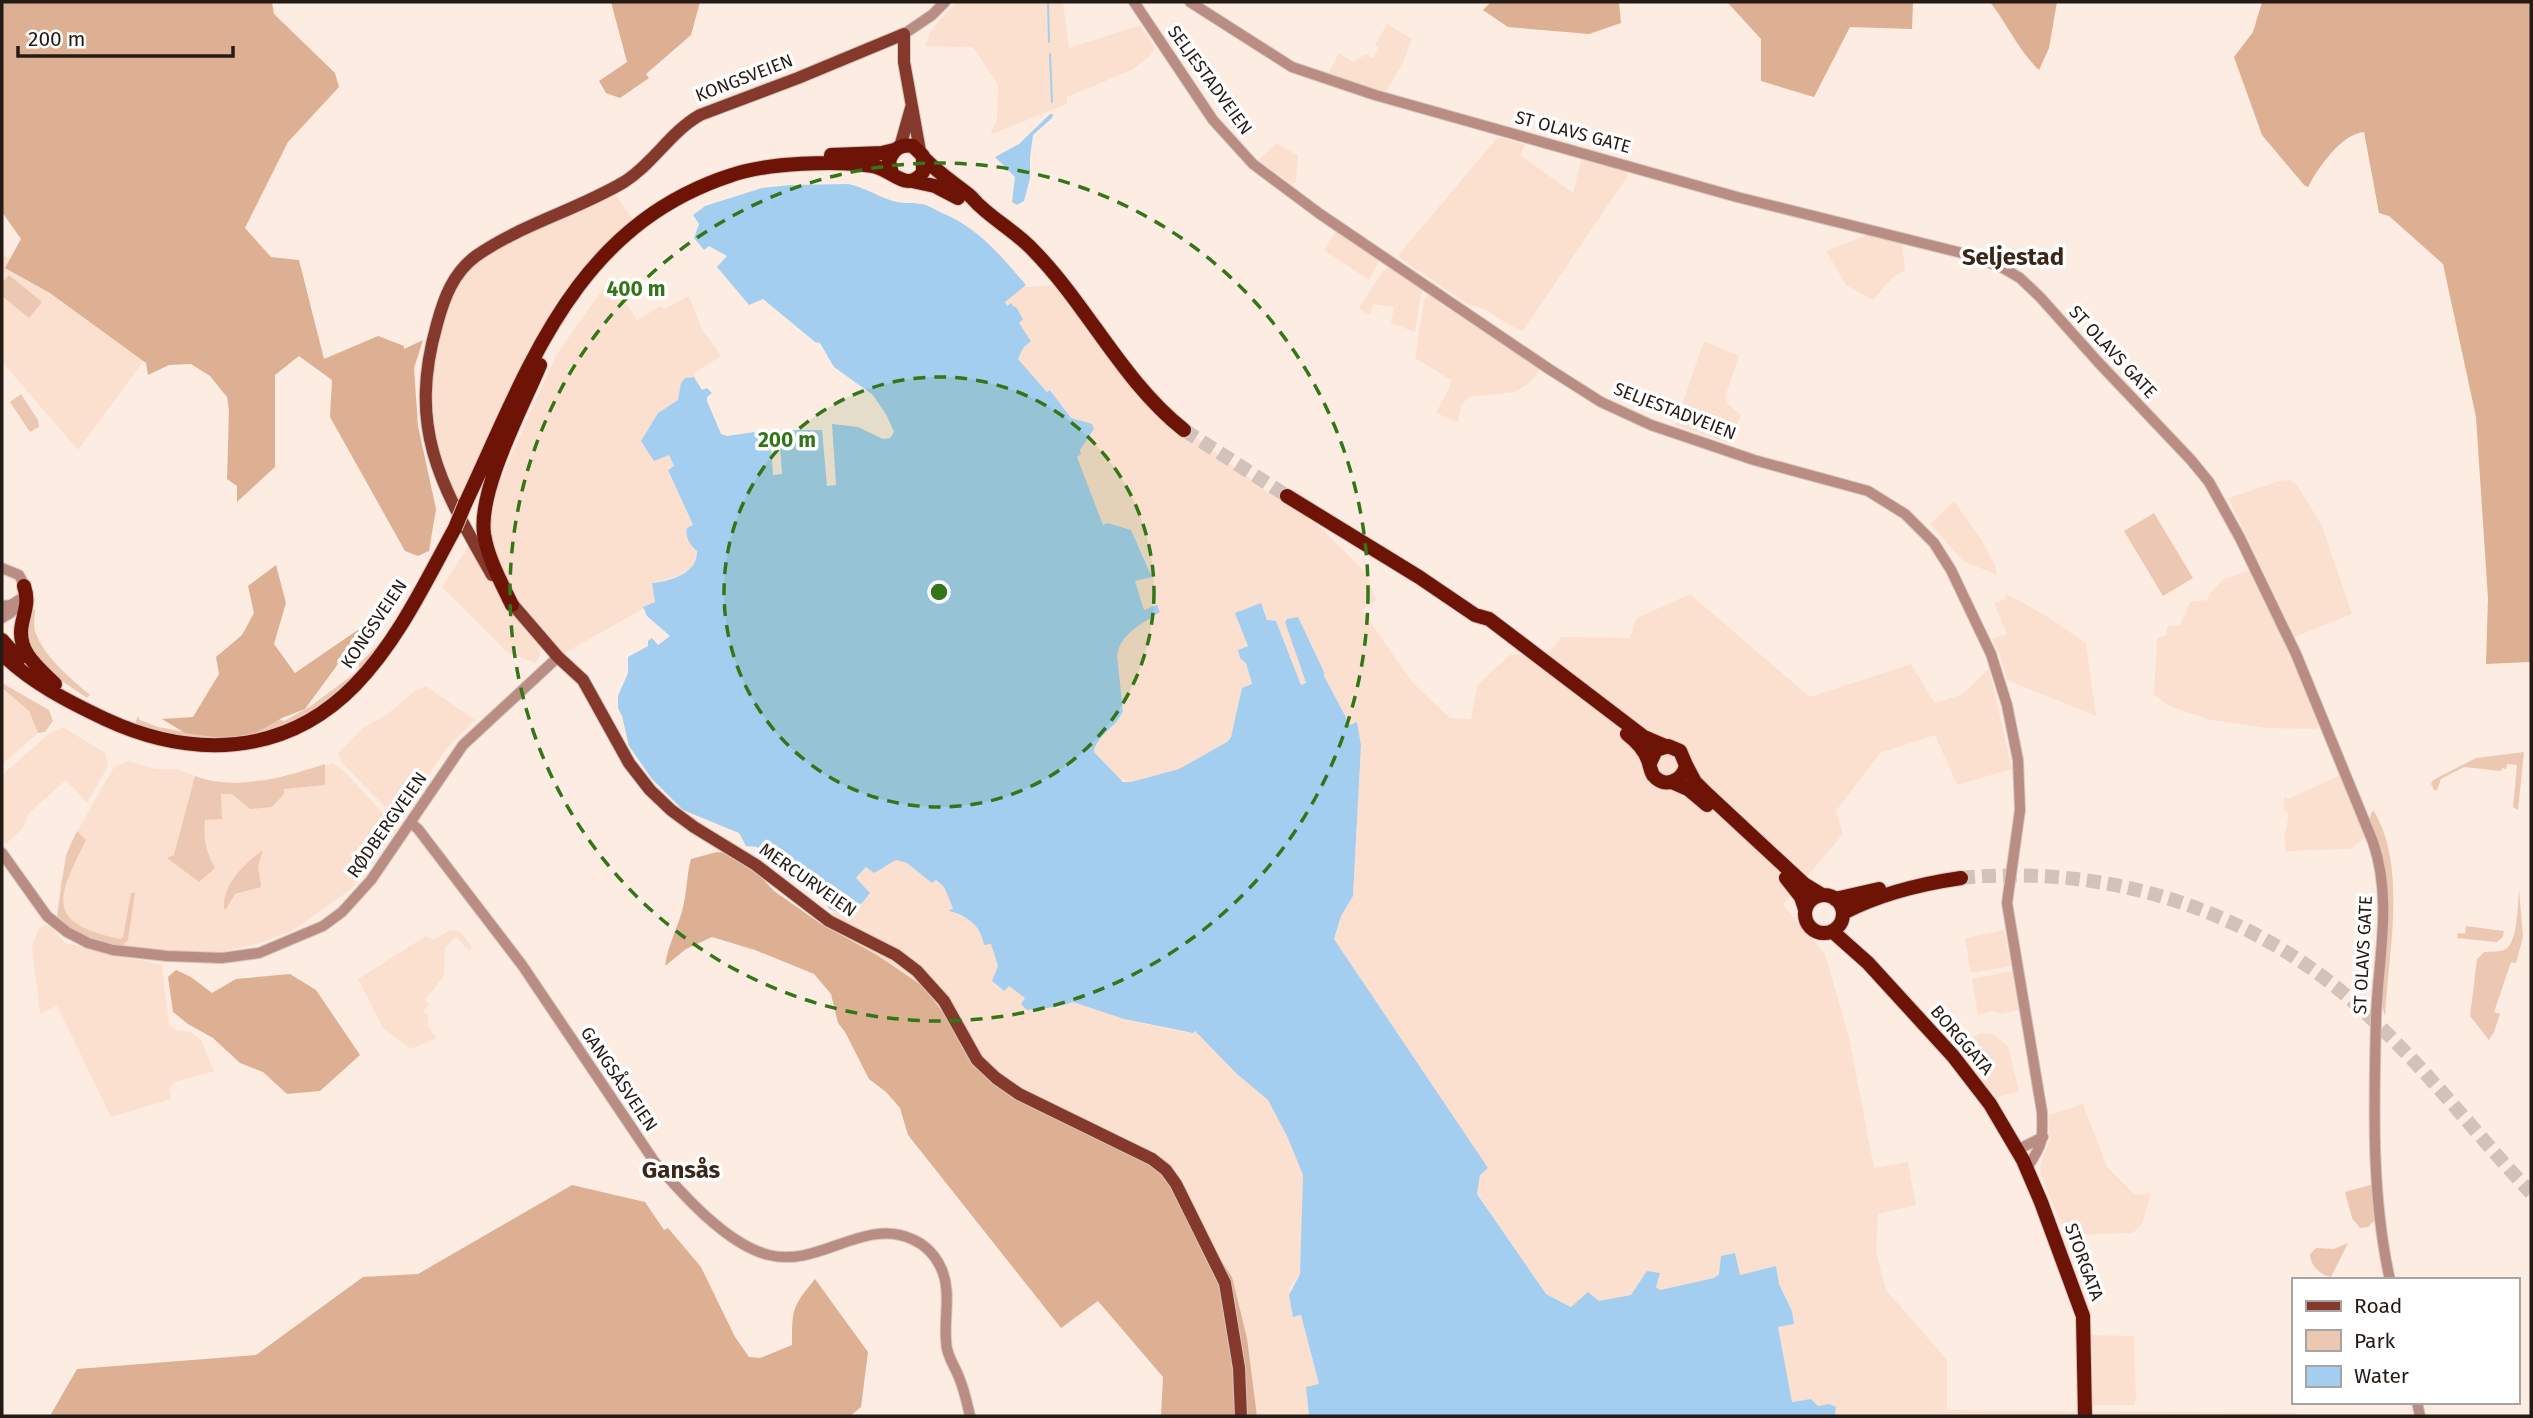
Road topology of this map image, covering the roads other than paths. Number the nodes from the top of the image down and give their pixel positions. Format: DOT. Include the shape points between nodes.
graph roads {
  1 [pos="945,2"];
  2 [pos="1134,2"];
  3 [pos="1190,2"];
  4 [pos="904,34"];
  5 [pos="888,41"];
  6 [pos="904,62"];
  7 [pos="911,107"];
  8 [pos="897,148"];
  9 [pos="922,154"];
  10 [pos="761,168"];
  11 [pos="892,174"];
  12 [pos="912,181"];
  13 [pos="979,206"];
  14 [pos="569,296"];
  15 [pos="430,350"];
  16 [pos="1184,430"];
  17 [pos="1287,496"];
  18 [pos="2,568"];
  19 [pos="24,591"];
  20 [pos="512,605"];
  21 [pos="2,606"];
  22 [pos="1475,615"];
  23 [pos="2,618"];
  24 [pos="2,640"];
  25 [pos="558,657"];
  26 [pos="4,658"];
  27 [pos="55,684"];
  28 [pos="103,718"];
  29 [pos="1665,746"];
  30 [pos="1650,763"];
  31 [pos="1686,765"];
  32 [pos="1672,782"];
  33 [pos="411,823"];
  34 [pos="2,853"];
  35 [pos="1961,878"];
  36 [pos="1918,885"];
  37 [pos="1829,897"];
  38 [pos="1805,909"];
  39 [pos="1839,922"];
  40 [pos="2043,1138"];
  41 [pos="2017,1150"];
  42 [pos="2027,1168"];
  43 [pos="2390,1278"];
  44 [pos="970,1416"];
  45 [pos="1241,1416"];
  46 [pos="2085,1416"];
  1 -- 4 [label="street, KONGSVEIEN"];
  2 -- 40 [label="street, SELJESTADVEIEN" via="1221,129 1259,170 1558,375 1651,425 1754,460 1868,491 1922,528 1940,551 1991,654 2018,760 2018,826 2007,910"];
  3 -- 43 [label="street, ST OLAVS GATE" via="1282,61 1319,77 1726,194 1970,255 2013,274 2040,297 2197,466 2217,494 2292,646 2373,842 2384,896 2375,1116 2380,1229"];
  4 -- 5 [label="main road, KONGSVEIEN"];
  4 -- 6 [label="main road"];
  5 -- 6 [label="main road"];
  5 -- 15 [label="main road, KONGSVEIEN" via="699,115 628,179 475,257 447,292"];
  6 -- 7 [label="main road"];
  7 -- 8 [label="main road"];
  7 -- 9 [label="main road"];
  8 -- 9 [label="highway" via="913,146"];
  8 -- 10 [label="highway" via="793,159"];
  8 -- 11 [label="highway" via="889,161"];
  9 -- 12 [label="highway" via="923,172"];
  9 -- 13 [label="highway"];
  10 -- 11 [label="highway" via="862,164"];
  10 -- 14 [label="highway" via="717,180 673,200 627,232"];
  11 -- 12 [label="highway"];
  12 -- 13 [label="highway"];
  13 -- 16 [label="highway" via="1047,265 1138,383"];
  14 -- 20 [label="highway" via="486,501 486,545"];
  14 -- 28 [label="highway, KONGSVEIEN, bridge" via="418,595 376,660 344,695 305,722 239,744 204,746 151,737"];
  15 -- 20 [label="main road, MERCURVEIEN" via="425,390 431,448 450,497"];
  17 -- 22 [label="highway"];
  18 -- 19 [label="street" via="15,572"];
  19 -- 21 [label="street" via="15,603"];
  19 -- 23 [label="street" via="20,606"];
  19 -- 27 [label="highway" via="28,600 22,645"];
  20 -- 25 [label="main road, MERCURVEIEN"];
  22 -- 29 [label="highway" via="1489,619 1644,737"];
  22 -- 30 [label="highway" via="1483,626 1630,737"];
  24 -- 27 [label="highway, KONGSVEIEN" via="29,668"];
  25 -- 33 [label="street, RØDBERGVEIEN" via="463,745"];
  25 -- 45 [label="main road, MERCURVEIEN" via="583,680 629,763 671,810 830,920 917,971 944,1001 977,1060 996,1078 1166,1170 1224,1283 1239,1368"];
  26 -- 28 [label="highway, KONGSVEIEN" via="51,692"];
  27 -- 28 [label="highway, KONGSVEIEN"];
  29 -- 30 [label="highway" via="1654,752"];
  29 -- 31 [label="highway" via="1680,751"];
  30 -- 32 [label="highway" via="1655,777"];
  31 -- 32 [label="highway"];
  31 -- 37 [label="highway" via="1695,782 1804,884"];
  32 -- 38 [label="highway" via="1695,795 1790,882"];
  33 -- 34 [label="street, RØDBERGVEIEN" via="360,893 323,926 259,953 222,958 143,954 77,939 47,916"];
  33 -- 44 [label="street, GANGSÅSVEIEN" via="505,942 654,1161 711,1219 748,1246 772,1256 801,1256 855,1238 892,1232 931,1252 945,1281 949,1359"];
  35 -- 36 [label="highway"];
  36 -- 37 [label="highway"];
  36 -- 39 [label="highway" via="1857,906"];
  37 -- 38 [label="highway" via="1811,900"];
  37 -- 39 [label="highway"];
  38 -- 39 [label="highway" via="1811,928 1819,932"];
  39 -- 41 [label="highway, BORGGATA" via="1868,963 1968,1074"];
  40 -- 41 [label="street"];
  40 -- 42 [label="street"];
  41 -- 42 [label="highway, STORGATA"];
  42 -- 46 [label="highway, STORGATA" via="2083,1316"];
}
